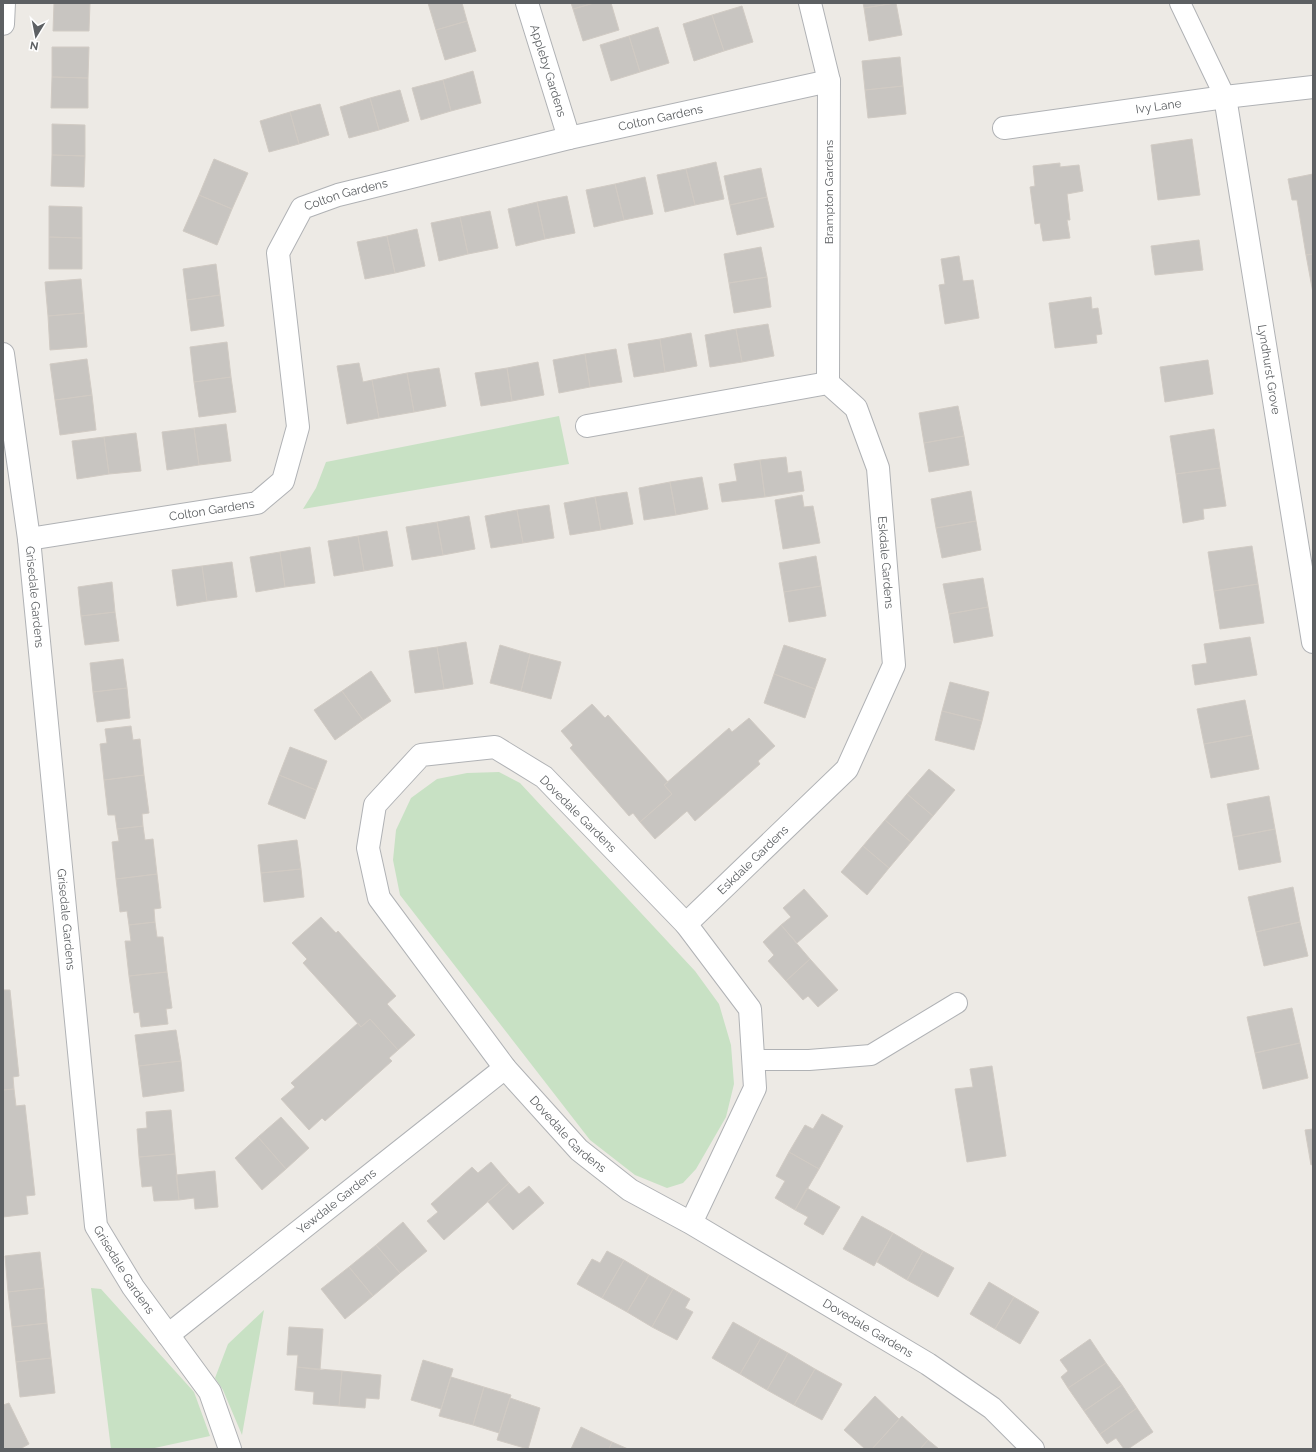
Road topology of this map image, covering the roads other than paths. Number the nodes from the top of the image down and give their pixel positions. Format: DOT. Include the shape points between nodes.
graph roads {
  1 [pos="4,3"];
  2 [pos="527,3"];
  3 [pos="810,3"];
  4 [pos="1180,3"];
  5 [pos="3,24"];
  6 [pos="829,82"];
  7 [pos="1313,87"];
  8 [pos="1225,97"];
  9 [pos="1004,128"];
  10 [pos="569,138"];
  11 [pos="3,354"];
  12 [pos="828,384"];
  13 [pos="587,426"];
  14 [pos="29,539"];
  15 [pos="1313,642"];
  16 [pos="686,924"];
  17 [pos="957,1003"];
  18 [pos="753,1060"];
  19 [pos="505,1068"];
  20 [pos="691,1223"];
  21 [pos="168,1335"];
  22 [pos="230,1449"];
  23 [pos="1033,1449"];
  1 -- 5 [label="street"];
  2 -- 10 [label="street, Appleby Gardens"];
  3 -- 6 [label="street, Brampton Gardens"];
  4 -- 8 [label="lane"];
  6 -- 10 [label="street, Colton Gardens"];
  6 -- 12 [label="street, Brampton Gardens"];
  7 -- 8 [label="street, Ivy Lane"];
  8 -- 9 [label="street, Ivy Lane"];
  8 -- 15 [label="street, Lyndhurst Grove"];
  10 -- 14 [label="street, Colton Gardens" via="338,196 302,208 278,253 298,427 283,481 257,503"];
  11 -- 14 [label="street, Grisedale Gardens"];
  12 -- 13 [label="street"];
  12 -- 16 [label="street, Eskdale Gardens" via="856,408 878,468 894,665 847,768"];
  14 -- 21 [label="street, Grisedale Gardens" via="96,1226 133,1287"];
  16 -- 18 [label="street, Dovedale Gardens" via="750,1009"];
  16 -- 19 [label="street, Dovedale Gardens" via="544,777 495,747 421,755 375,805 368,848 379,898"];
  17 -- 18 [label="lane" via="871,1056"];
  18 -- 20 [label="street, Dovedale Gardens" via="755,1088"];
  19 -- 20 [label="street, Dovedale Gardens" via="580,1150 630,1190"];
  19 -- 21 [label="street, Yewdale Gardens"];
  20 -- 23 [label="street, Dovedale Gardens" via="928,1364 992,1408"];
  21 -- 22 [label="street, Grisedale Gardens" via="210,1392"];
}
